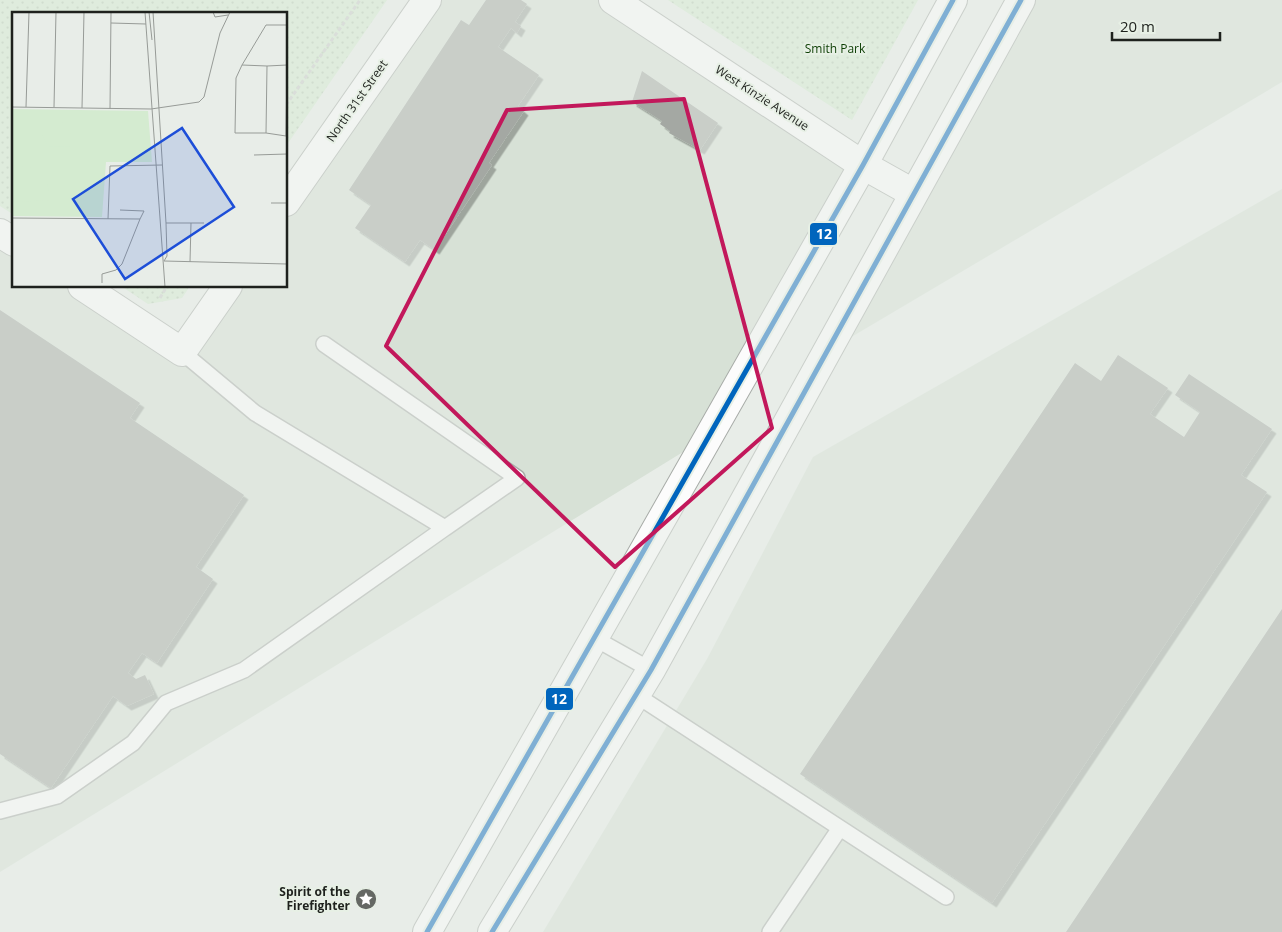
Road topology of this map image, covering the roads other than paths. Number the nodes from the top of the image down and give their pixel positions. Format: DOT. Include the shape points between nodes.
graph roads {
  1 [pos="427,0"];
  2 [pos="613,0"];
  3 [pos="953,0"];
  4 [pos="1021,0"];
  5 [pos="864,165"];
  6 [pos="913,193"];
  7 [pos="288,199"];
  8 [pos="0,233"];
  9 [pos="12,241"];
  10 [pos="85,288"];
  11 [pos="227,288"];
  12 [pos="324,344"];
  13 [pos="182,352"];
  14 [pos="445,528"];
  15 [pos="594,638"];
  16 [pos="650,670"];
  17 [pos="636,695"];
  18 [pos="0,811"];
  19 [pos="840,828"];
  20 [pos="946,897"];
  21 [pos="428,932"];
  22 [pos="492,932"];
  23 [pos="770,932"];
  1 -- 7 [label="main road, North 31st Street"];
  2 -- 5 [label="main road, West Kinzie Avenue"];
  3 -- 5 [label="main road"];
  4 -- 6 [label="main road"];
  5 -- 6 [label="main road, West Kinzie Avenue"];
  5 -- 15 [label="main road"];
  6 -- 16 [label="main road"];
  8 -- 9 [label="main road"];
  10 -- 13 [label="main road"];
  11 -- 13 [label="main road"];
  12 -- 14 [label="lane" via="517,478"];
  13 -- 14 [label="lane" via="255,413"];
  14 -- 18 [label="lane" via="244,670 166,703 133,743 57,796"];
  15 -- 16 [label="lane"];
  15 -- 21 [label="main road"];
  16 -- 17 [label="main road"];
  17 -- 19 [label="lane"];
  17 -- 22 [label="main road"];
  19 -- 20 [label="lane"];
  19 -- 23 [label="lane"];
}
